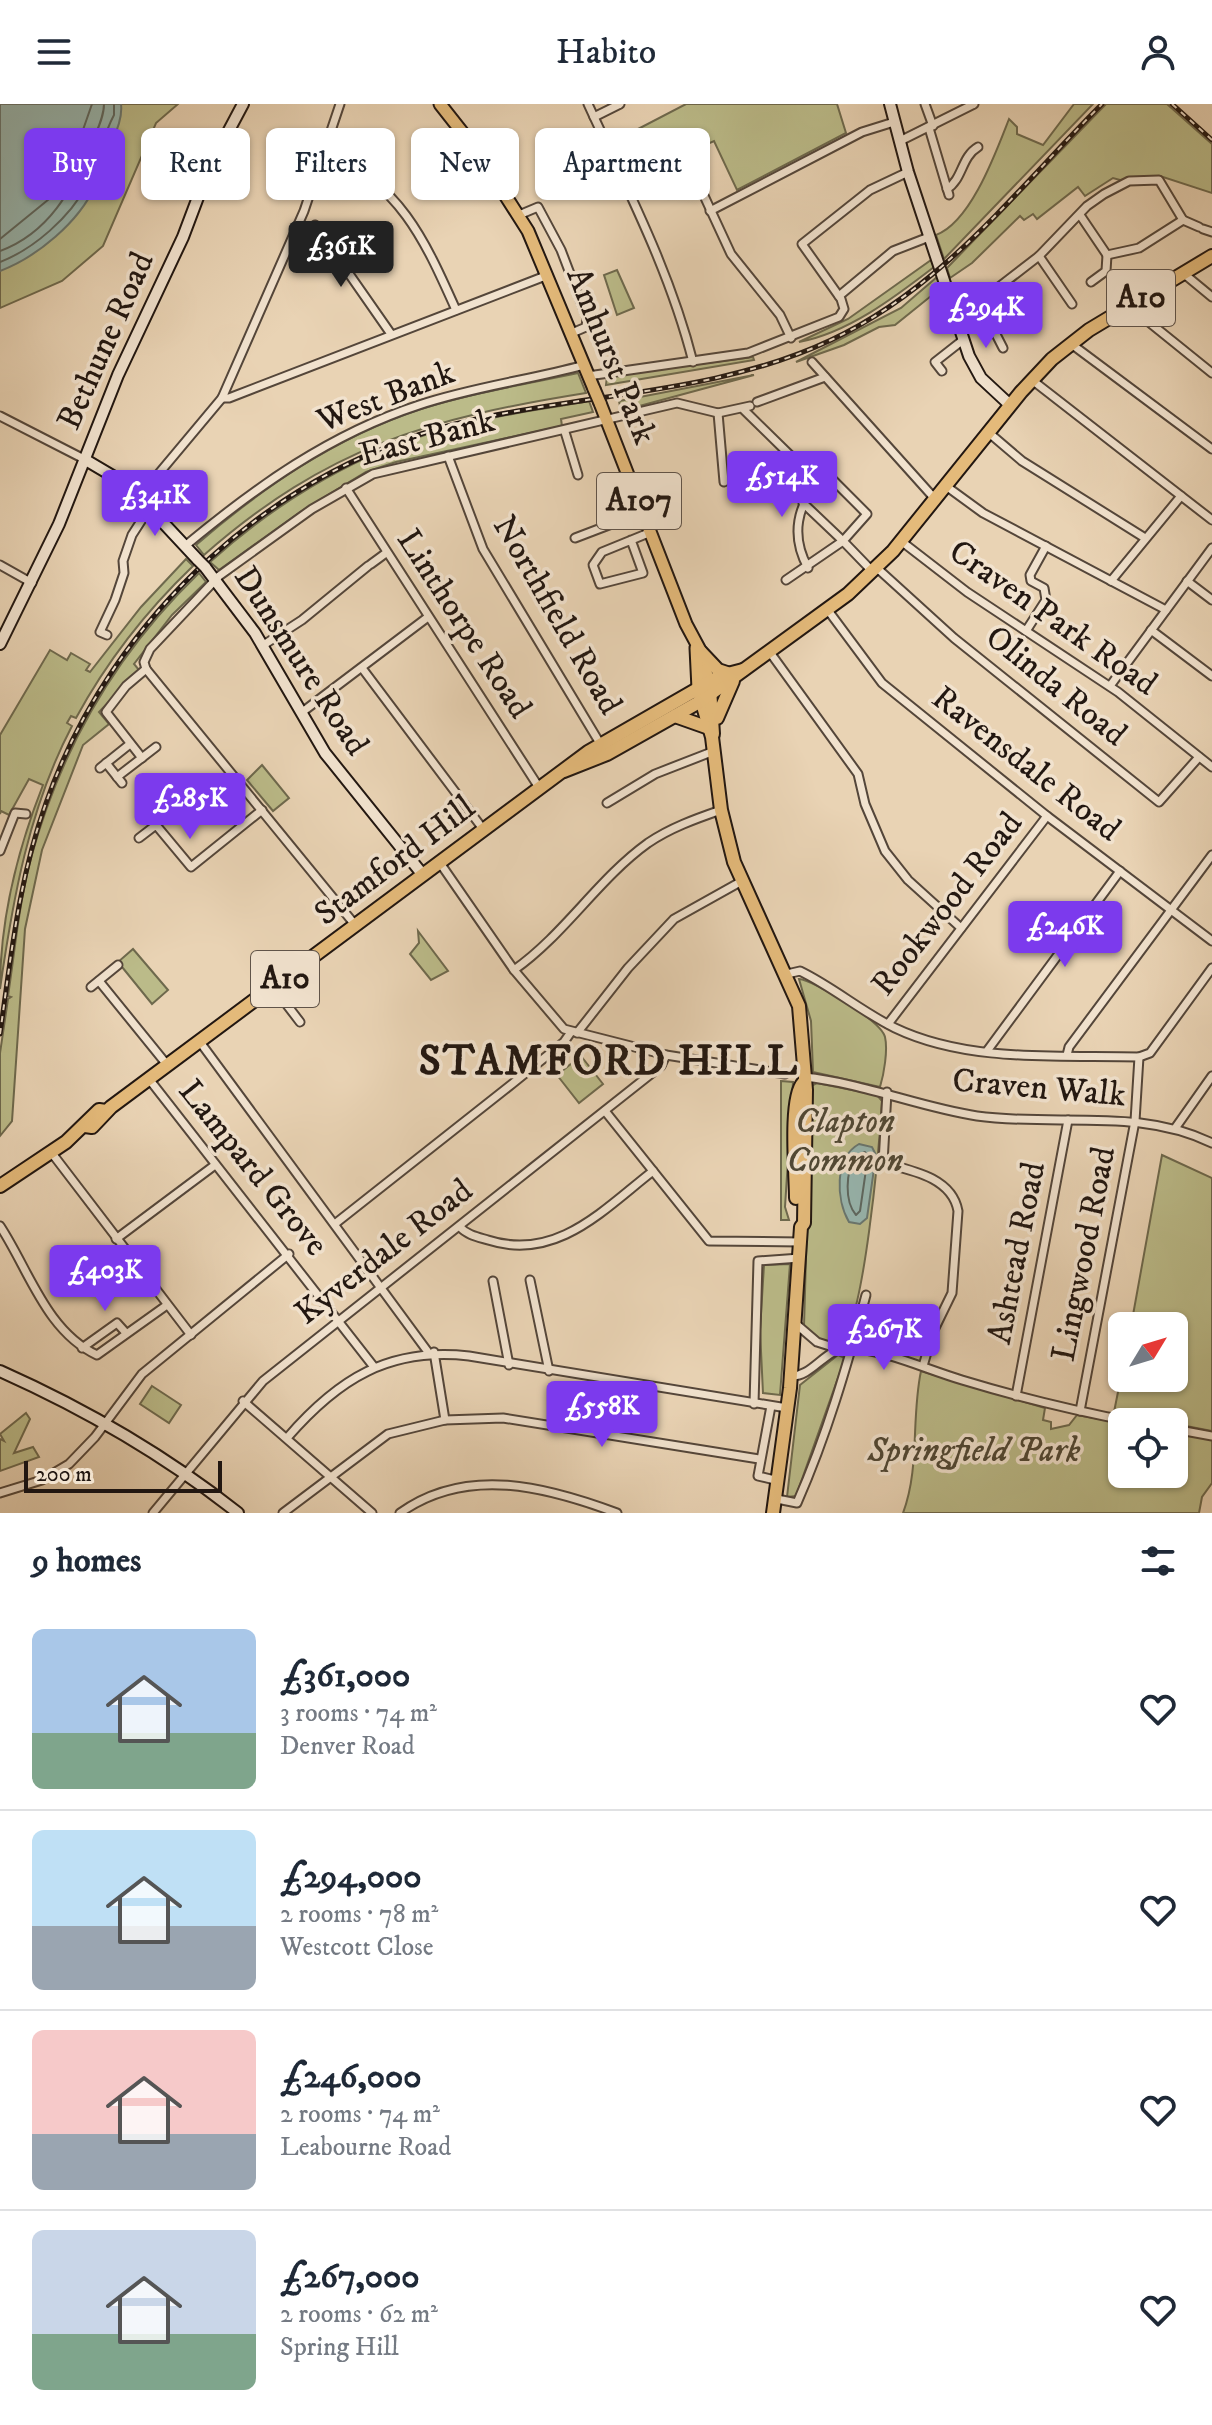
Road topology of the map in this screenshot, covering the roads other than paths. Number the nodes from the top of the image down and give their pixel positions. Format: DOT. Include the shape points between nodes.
graph roads {
  1 [pos="243,104"];
  2 [pos="340,104"];
  3 [pos="440,104"];
  4 [pos="588,104"];
  5 [pos="620,104"];
  6 [pos="890,104"];
  7 [pos="925,104"];
  8 [pos="974,104"];
  9 [pos="594,117"];
  10 [pos="894,122"];
  11 [pos="931,127"];
  12 [pos="331,128"];
  13 [pos="599,128"];
  14 [pos="900,141"];
  15 [pos="978,147"];
  16 [pos="908,172"];
  17 [pos="308,200"];
  18 [pos="395,200"];
  19 [pos="633,200"];
  20 [pos="705,200"];
  21 [pos="710,211"];
  22 [pos="519,215"];
  23 [pos="1080,215"];
  24 [pos="1183,220"];
  25 [pos="315,225"];
  26 [pos="1205,229"];
  27 [pos="929,237"];
  28 [pos="1107,255"];
  29 [pos="1039,256"];
  30 [pos="1212,256"];
  31 [pos="1183,273"];
  32 [pos="548,275"];
  33 [pos="1091,282"];
  34 [pos="839,296"];
  35 [pos="1212,297"];
  36 [pos="980,303"];
  37 [pos="1072,304"];
  38 [pos="1129,306"];
  39 [pos="456,310"];
  40 [pos="956,320"];
  41 [pos="572,333"];
  42 [pos="391,334"];
  43 [pos="791,338"];
  44 [pos="963,340"];
  45 [pos="1070,343"];
  46 [pos="1003,348"];
  47 [pos="693,362"];
  48 [pos="812,362"];
  49 [pos="586,370"];
  50 [pos="942,371"];
  51 [pos="1212,373"];
  52 [pos="825,377"];
  53 [pos="1032,380"];
  54 [pos="222,398"];
  55 [pos="1010,405"];
  56 [pos="750,406"];
  57 [pos="718,413"];
  58 [pos="0,416"];
  59 [pos="607,419"];
  60 [pos="565,432"];
  61 [pos="988,432"];
  62 [pos="1212,449"];
  63 [pos="448,456"];
  64 [pos="84,459"];
  65 [pos="796,461"];
  66 [pos="578,475"];
  67 [pos="820,478"];
  68 [pos="833,480"];
  69 [pos="724,482"];
  70 [pos="946,486"];
  71 [pos="346,488"];
  72 [pos="140,496"];
  73 [pos="1181,496"];
  74 [pos="935,499"];
  75 [pos="803,503"];
  76 [pos="150,507"];
  77 [pos="643,512"];
  78 [pos="1212,520"];
  79 [pos="651,532"];
  80 [pos="575,538"];
  81 [pos="1145,538"];
  82 [pos="631,540"];
  83 [pos="843,541"];
  84 [pos="901,541"];
  85 [pos="185,546"];
  86 [pos="1046,546"];
  87 [pos="1212,548"];
  88 [pos="386,553"];
  89 [pos="0,565"];
  90 [pos="808,568"];
  91 [pos="875,570"];
  92 [pos="217,578"];
  93 [pos="786,580"];
  94 [pos="1111,581"];
  95 [pos="1187,581"];
  96 [pos="32,583"];
  97 [pos="1212,600"];
  98 [pos="827,609"];
  99 [pos="1166,610"];
  100 [pos="428,617"];
  101 [pos="1151,630"];
  102 [pos="1026,631"];
  103 [pos="107,635"];
  104 [pos="0,644"];
  105 [pos="262,646"];
  106 [pos="768,649"];
  107 [pos="698,650"];
  108 [pos="362,668"];
  109 [pos="146,669"];
  110 [pos="1212,676"];
  111 [pos="730,677"];
  112 [pos="1110,686"];
  113 [pos="705,692"];
  114 [pos="301,713"];
  115 [pos="675,716"];
  116 [pos="712,730"];
  117 [pos="636,731"];
  118 [pos="130,744"];
  119 [pos="156,747"];
  120 [pos="604,749"];
  121 [pos="714,751"];
  122 [pos="1199,757"];
  123 [pos="142,758"];
  124 [pos="1212,767"];
  125 [pos="540,789"];
  126 [pos="607,803"];
  127 [pos="262,810"];
  128 [pos="721,810"];
  129 [pos="26,814"];
  130 [pos="1047,816"];
  131 [pos="483,829"];
  132 [pos="139,838"];
  133 [pos="0,851"];
  134 [pos="1212,855"];
  135 [pos="440,863"];
  136 [pos="1120,871"];
  137 [pos="423,875"];
  138 [pos="742,881"];
  139 [pos="1172,911"];
  140 [pos="356,926"];
  141 [pos="961,928"];
  142 [pos="1212,941"];
  143 [pos="118,965"];
  144 [pos="514,970"];
  145 [pos="1211,970"];
  146 [pos="787,974"];
  147 [pos="99,981"];
  148 [pos="91,987"];
  149 [pos="274,988"];
  150 [pos="300,1022"];
  151 [pos="888,1024"];
  152 [pos="574,1032"];
  153 [pos="200,1042"];
  154 [pos="987,1051"];
  155 [pos="666,1055"];
  156 [pos="1067,1055"];
  157 [pos="1139,1057"];
  158 [pos="168,1066"];
  159 [pos="785,1074"];
  160 [pos="1212,1076"];
  161 [pos="149,1079"];
  162 [pos="804,1080"];
  163 [pos="887,1092"];
  164 [pos="605,1111"];
  165 [pos="1068,1120"];
  166 [pos="1135,1121"];
  167 [pos="1176,1127"];
  168 [pos="1212,1143"];
  169 [pos="51,1152"];
  170 [pos="215,1165"];
  171 [pos="653,1171"];
  172 [pos="0,1186"];
  173 [pos="336,1223"];
  174 [pos="0,1226"];
  175 [pos="460,1227"];
  176 [pos="116,1239"];
  177 [pos="801,1242"];
  178 [pos="289,1254"];
  179 [pos="800,1258"];
  180 [pos="530,1280"];
  181 [pos="493,1281"];
  182 [pos="383,1287"];
  183 [pos="866,1295"];
  184 [pos="167,1305"];
  185 [pos="339,1319"];
  186 [pos="795,1323"];
  187 [pos="126,1333"];
  188 [pos="191,1335"];
  189 [pos="82,1348"];
  190 [pos="852,1348"];
  191 [pos="842,1349"];
  192 [pos="431,1352"];
  193 [pos="509,1365"];
  194 [pos="923,1366"];
  195 [pos="374,1367"];
  196 [pos="0,1371"];
  197 [pos="549,1371"];
  198 [pos="791,1376"];
  199 [pos="1016,1396"];
  200 [pos="243,1401"];
  201 [pos="754,1404"];
  202 [pos="771,1406"];
  203 [pos="787,1408"];
  204 [pos="1080,1411"];
  205 [pos="1108,1417"];
  206 [pos="445,1420"];
  207 [pos="104,1424"];
  208 [pos="1188,1432"];
  209 [pos="1212,1436"];
  210 [pos="287,1438"];
  211 [pos="759,1459"];
  212 [pos="187,1475"];
  213 [pos="331,1476"];
  214 [pos="779,1481"];
  215 [pos="0,1493"];
  216 [pos="777,1499"];
  217 [pos="153,1513"];
  218 [pos="238,1513"];
  219 [pos="283,1513"];
  220 [pos="372,1513"];
  221 [pos="400,1513"];
  222 [pos="617,1513"];
  223 [pos="773,1513"];
  1 -- 64 [label="street, Bethune Road" via="209,168"];
  2 -- 12 [label="street"];
  3 -- 22 [label="main road, Amhurst Park / A107"];
  4 -- 9 [label="street"];
  5 -- 9 [label="street"];
  6 -- 10 [label="street"];
  7 -- 11 [label="street"];
  8 -- 11 [label="street"];
  9 -- 13 [label="street"];
  10 -- 14 [label="street"];
  10 -- 21 [label="street" via="862,132"];
  11 -- 14 [label="street"];
  11 -- 15 [label="street" via="948,192 968,153"];
  14 -- 16 [label="street"];
  16 -- 27 [label="street"];
  16 -- 34 [label="street" via="870,190 802,244"];
  17 -- 54 [label="street"];
  18 -- 39 [label="street" via="422,239"];
  19 -- 47 [label="street" via="673,295"];
  20 -- 21 [label="street"];
  21 -- 43 [label="street" via="731,254 780,315"];
  22 -- 32 [label="main road, Amhurst Park / A107"];
  22 -- 41 [label="street" via="538,207 561,250 587,318 586,327"];
  23 -- 24 [label="street" via="1118,185 1159,180"];
  23 -- 28 [label="street"];
  23 -- 29 [label="street"];
  24 -- 26 [label="street"];
  24 -- 28 [label="street" via="1139,248"];
  25 -- 42 [label="street"];
  27 -- 34 [label="street" via="893,251"];
  27 -- 40 [label="street"];
  28 -- 33 [label="street" via="1106,271"];
  29 -- 36 [label="street"];
  29 -- 37 [label="street"];
  30 -- 31 [label="highway, A10"];
  31 -- 35 [label="street"];
  31 -- 38 [label="highway, A10"];
  32 -- 39 [label="street"];
  32 -- 41 [label="main road, Amhurst Park / A107"];
  34 -- 43 [label="street, West Bank" via="843,312"];
  36 -- 40 [label="street"];
  36 -- 46 [label="street"];
  38 -- 45 [label="highway, A10"];
  38 -- 51 [label="street"];
  39 -- 42 [label="street"];
  40 -- 44 [label="street"];
  41 -- 49 [label="main road, Amhurst Park / A107"];
  42 -- 54 [label="street"];
  43 -- 47 [label="street, West Bank" via="748,353"];
  44 -- 50 [label="street" via="935,362"];
  44 -- 55 [label="street" via="981,378"];
  45 -- 53 [label="highway, A10"];
  45 -- 62 [label="street"];
  47 -- 49 [label="street, West Bank"];
  48 -- 52 [label="street"];
  49 -- 59 [label="main road, Amhurst Park / A107, bridge"];
  49 -- 85 [label="street, West Bank" via="433,401 344,436 251,494"];
  52 -- 56 [label="street"];
  52 -- 74 [label="street"];
  53 -- 55 [label="highway, A10"];
  53 -- 73 [label="street"];
  54 -- 72 [label="street"];
  55 -- 61 [label="highway, A10"];
  56 -- 57 [label="street"];
  56 -- 65 [label="street"];
  57 -- 59 [label="street, East Bank" via="677,403"];
  57 -- 69 [label="street"];
  58 -- 64 [label="street"];
  59 -- 60 [label="street, East Bank"];
  59 -- 77 [label="main road, Amhurst Park / A107"];
  60 -- 63 [label="street, East Bank"];
  60 -- 66 [label="street"];
  61 -- 70 [label="highway, A10"];
  61 -- 81 [label="street" via="1022,461"];
  63 -- 71 [label="street, East Bank" via="383,470"];
  63 -- 120 [label="street, Northfield Road" via="488,560"];
  64 -- 72 [label="street, Dunsmure Road"];
  64 -- 96 [label="street, Bethune Road"];
  67 -- 75 [label="street"];
  68 -- 83 [label="street" via="867,514"];
  70 -- 74 [label="highway, A10"];
  70 -- 86 [label="street" via="983,513"];
  71 -- 88 [label="street, Linthorpe Road"];
  71 -- 92 [label="street, East Bank"];
  72 -- 76 [label="street, Dunsmure Road"];
  73 -- 78 [label="street"];
  73 -- 81 [label="street"];
  74 -- 84 [label="highway, A10"];
  75 -- 83 [label="street"];
  75 -- 90 [label="street" via="797,532"];
  76 -- 85 [label="street, Dunsmure Road"];
  76 -- 103 [label="street" via="138,522 123,561 124,573 100,632"];
  77 -- 79 [label="main road, Amhurst Park / A107"];
  77 -- 80 [label="street"];
  79 -- 82 [label="street"];
  79 -- 107 [label="main road, Amhurst Park / A107"];
  81 -- 94 [label="street"];
  82 -- 82 [label="street" via="594,559 600,584 643,573"];
  83 -- 90 [label="street"];
  83 -- 91 [label="street"];
  84 -- 91 [label="highway, Stamford Hill / A10"];
  84 -- 102 [label="street, Craven Park Road"];
  85 -- 92 [label="street, Dunsmure Road"];
  86 -- 94 [label="street"];
  86 -- 102 [label="street" via="1030,575 1044,588 1046,600"];
  87 -- 95 [label="street"];
  88 -- 100 [label="street, Linthorpe Road"];
  88 -- 105 [label="street"];
  89 -- 96 [label="street"];
  90 -- 93 [label="street"];
  91 -- 98 [label="highway, Stamford Hill / A10"];
  91 -- 122 [label="street, Olinda Road" via="1159,802"];
  92 -- 105 [label="street, Dunsmure Road"];
  92 -- 109 [label="street, East Bank" via="150,649"];
  94 -- 99 [label="street"];
  95 -- 97 [label="street"];
  95 -- 99 [label="street"];
  96 -- 104 [label="street, Bethune Road"];
  98 -- 106 [label="highway, Stamford Hill / A10"];
  98 -- 130 [label="street, Ravensdale Road" via="882,683"];
  99 -- 101 [label="street"];
  100 -- 108 [label="street"];
  100 -- 125 [label="street, Linthorpe Road"];
  101 -- 110 [label="street"];
  101 -- 112 [label="street"];
  102 -- 112 [label="street, Craven Park Road"];
  105 -- 114 [label="street, Dunsmure Road"];
  106 -- 111 [label="highway, Stamford Hill / A10"];
  106 -- 141 [label="street" via="858,774 885,851 908,880"];
  107 -- 111 [label="highway, A107"];
  107 -- 113 [label="main road, Amhurst Park / A107"];
  108 -- 114 [label="street"];
  108 -- 131 [label="street"];
  109 -- 118 [label="street, East Bank" via="107,710"];
  109 -- 127 [label="street"];
  111 -- 113 [label="highway, Stamford Hill / A10"];
  111 -- 116 [label="highway, A107"];
  112 -- 122 [label="street, Craven Park Road"];
  113 -- 115 [label="highway, Stamford Hill / A10"];
  113 -- 116 [label="highway, A107"];
  113 -- 117 [label="highway, Stamford Hill / A10"];
  114 -- 137 [label="street, Dunsmure Road" via="325,753"];
  115 -- 116 [label="highway"];
  115 -- 117 [label="highway, Stamford Hill / A10"];
  116 -- 121 [label="highway, A107"];
  117 -- 120 [label="highway, Stamford Hill / A10"];
  118 -- 123 [label="street"];
  118 -- 123 [label="street" via="103,766 119,780"];
  119 -- 123 [label="street"];
  120 -- 125 [label="highway, Stamford Hill / A10"];
  121 -- 126 [label="street" via="655,774"];
  121 -- 128 [label="highway, A107"];
  122 -- 124 [label="street, Craven Park Road"];
  125 -- 131 [label="highway, Stamford Hill / A10"];
  127 -- 132 [label="street" via="191,867 158,824"];
  127 -- 140 [label="street"];
  128 -- 138 [label="highway, A107"];
  128 -- 144 [label="street" via="649,842 548,944"];
  129 -- 133 [label="street" via="15,813"];
  130 -- 136 [label="street, Ravensdale Road"];
  130 -- 141 [label="street, Rookwood Road"];
  131 -- 135 [label="highway, Stamford Hill / A10"];
  134 -- 139 [label="street"];
  135 -- 137 [label="highway, Stamford Hill / A10"];
  135 -- 144 [label="street"];
  136 -- 139 [label="street, Ravensdale Road"];
  136 -- 154 [label="street"];
  137 -- 140 [label="highway, Stamford Hill / A10"];
  138 -- 146 [label="highway, A107"];
  138 -- 152 [label="street" via="692,907 657,934"];
  139 -- 142 [label="street, Ravensdale Road"];
  139 -- 156 [label="street"];
  140 -- 149 [label="highway, Stamford Hill / A10"];
  141 -- 151 [label="street, Rookwood Road"];
  143 -- 147 [label="street"];
  144 -- 152 [label="street" via="556,1023"];
  145 -- 157 [label="street" via="1150,1053"];
  146 -- 151 [label="street" via="800,971"];
  146 -- 162 [label="highway, A107" via="802,1021"];
  147 -- 148 [label="street"];
  147 -- 158 [label="street"];
  149 -- 150 [label="street"];
  149 -- 153 [label="highway, Stamford Hill / A10"];
  151 -- 154 [label="street"];
  152 -- 155 [label="street"];
  152 -- 173 [label="street"];
  153 -- 158 [label="highway, Stamford Hill / A10"];
  153 -- 173 [label="street"];
  154 -- 156 [label="street"];
  155 -- 159 [label="street"];
  155 -- 164 [label="street, Kyverdale Road" via="661,1066"];
  156 -- 157 [label="street"];
  157 -- 166 [label="street, Lingwood Road"];
  158 -- 161 [label="highway, Stamford Hill / A10"];
  160 -- 167 [label="street"];
  161 -- 169 [label="highway, Stamford Hill / A10" via="106,1111 99,1110"];
  161 -- 170 [label="street, Lampard Grove"];
  162 -- 163 [label="street, Craven Walk"];
  162 -- 177 [label="highway, A107"];
  163 -- 165 [label="street, Craven Walk" via="979,1116"];
  163 -- 194 [label="street" via="883,1163 928,1176 957,1203 952,1293"];
  164 -- 171 [label="street"];
  164 -- 175 [label="street, Kyverdale Road"];
  165 -- 166 [label="street, Craven Walk"];
  165 -- 199 [label="street, Ashtead Road"];
  166 -- 167 [label="street, Craven Walk"];
  166 -- 204 [label="street, Lingwood Road"];
  167 -- 168 [label="street, Craven Walk"];
  169 -- 172 [label="highway, Stamford Hill / A10"];
  169 -- 176 [label="street"];
  170 -- 176 [label="street"];
  170 -- 178 [label="street, Lampard Grove"];
  171 -- 175 [label="street" via="574,1230 540,1245 505,1246"];
  171 -- 177 [label="street" via="709,1241"];
  173 -- 182 [label="street"];
  174 -- 189 [label="street" via="31,1286"];
  175 -- 182 [label="street, Kyverdale Road"];
  176 -- 184 [label="street"];
  177 -- 179 [label="highway, A107"];
  178 -- 185 [label="street, Lampard Grove"];
  178 -- 188 [label="street"];
  179 -- 186 [label="highway, A107"];
  179 -- 201 [label="street" via="758,1261"];
  180 -- 197 [label="street"];
  181 -- 193 [label="street"];
  182 -- 185 [label="street, Kyverdale Road"];
  182 -- 192 [label="street"];
  183 -- 190 [label="street"];
  184 -- 187 [label="street"];
  184 -- 188 [label="street"];
  185 -- 195 [label="street, Lampard Grove"];
  185 -- 200 [label="street, Kyverdale Road"];
  186 -- 191 [label="street" via="817,1342"];
  186 -- 198 [label="highway, A107"];
  187 -- 189 [label="street" via="97,1355"];
  187 -- 189 [label="street" via="117,1323"];
  188 -- 207 [label="street" via="142,1374"];
  190 -- 191 [label="street"];
  190 -- 194 [label="street"];
  190 -- 216 [label="street" via="797,1503"];
  191 -- 198 [label="street" via="799,1377"];
  192 -- 193 [label="street"];
  192 -- 195 [label="street"];
  192 -- 206 [label="street"];
  193 -- 197 [label="street"];
  194 -- 199 [label="street"];
  195 -- 210 [label="street" via="315,1405"];
  196 -- 207 [label="street"];
  197 -- 201 [label="street"];
  198 -- 203 [label="highway, A107"];
  199 -- 204 [label="street"];
  200 -- 210 [label="street"];
  200 -- 212 [label="street, Kyverdale Road"];
  201 -- 202 [label="street"];
  202 -- 203 [label="street"];
  202 -- 211 [label="street"];
  203 -- 214 [label="highway, A107"];
  204 -- 205 [label="street"];
  206 -- 211 [label="street" via="503,1418"];
  206 -- 213 [label="street" via="388,1434"];
  207 -- 212 [label="street"];
  207 -- 215 [label="street" via="78,1456 54,1474"];
  208 -- 209 [label="street"];
  210 -- 213 [label="street"];
  211 -- 214 [label="street" via="758,1476"];
  212 -- 217 [label="street, Kyverdale Road"];
  212 -- 218 [label="street"];
  213 -- 219 [label="street"];
  213 -- 220 [label="street"];
  214 -- 216 [label="highway, A107"];
  216 -- 223 [label="highway, A107"];
  221 -- 222 [label="street" via="441,1492 502,1483 548,1490"];
}
